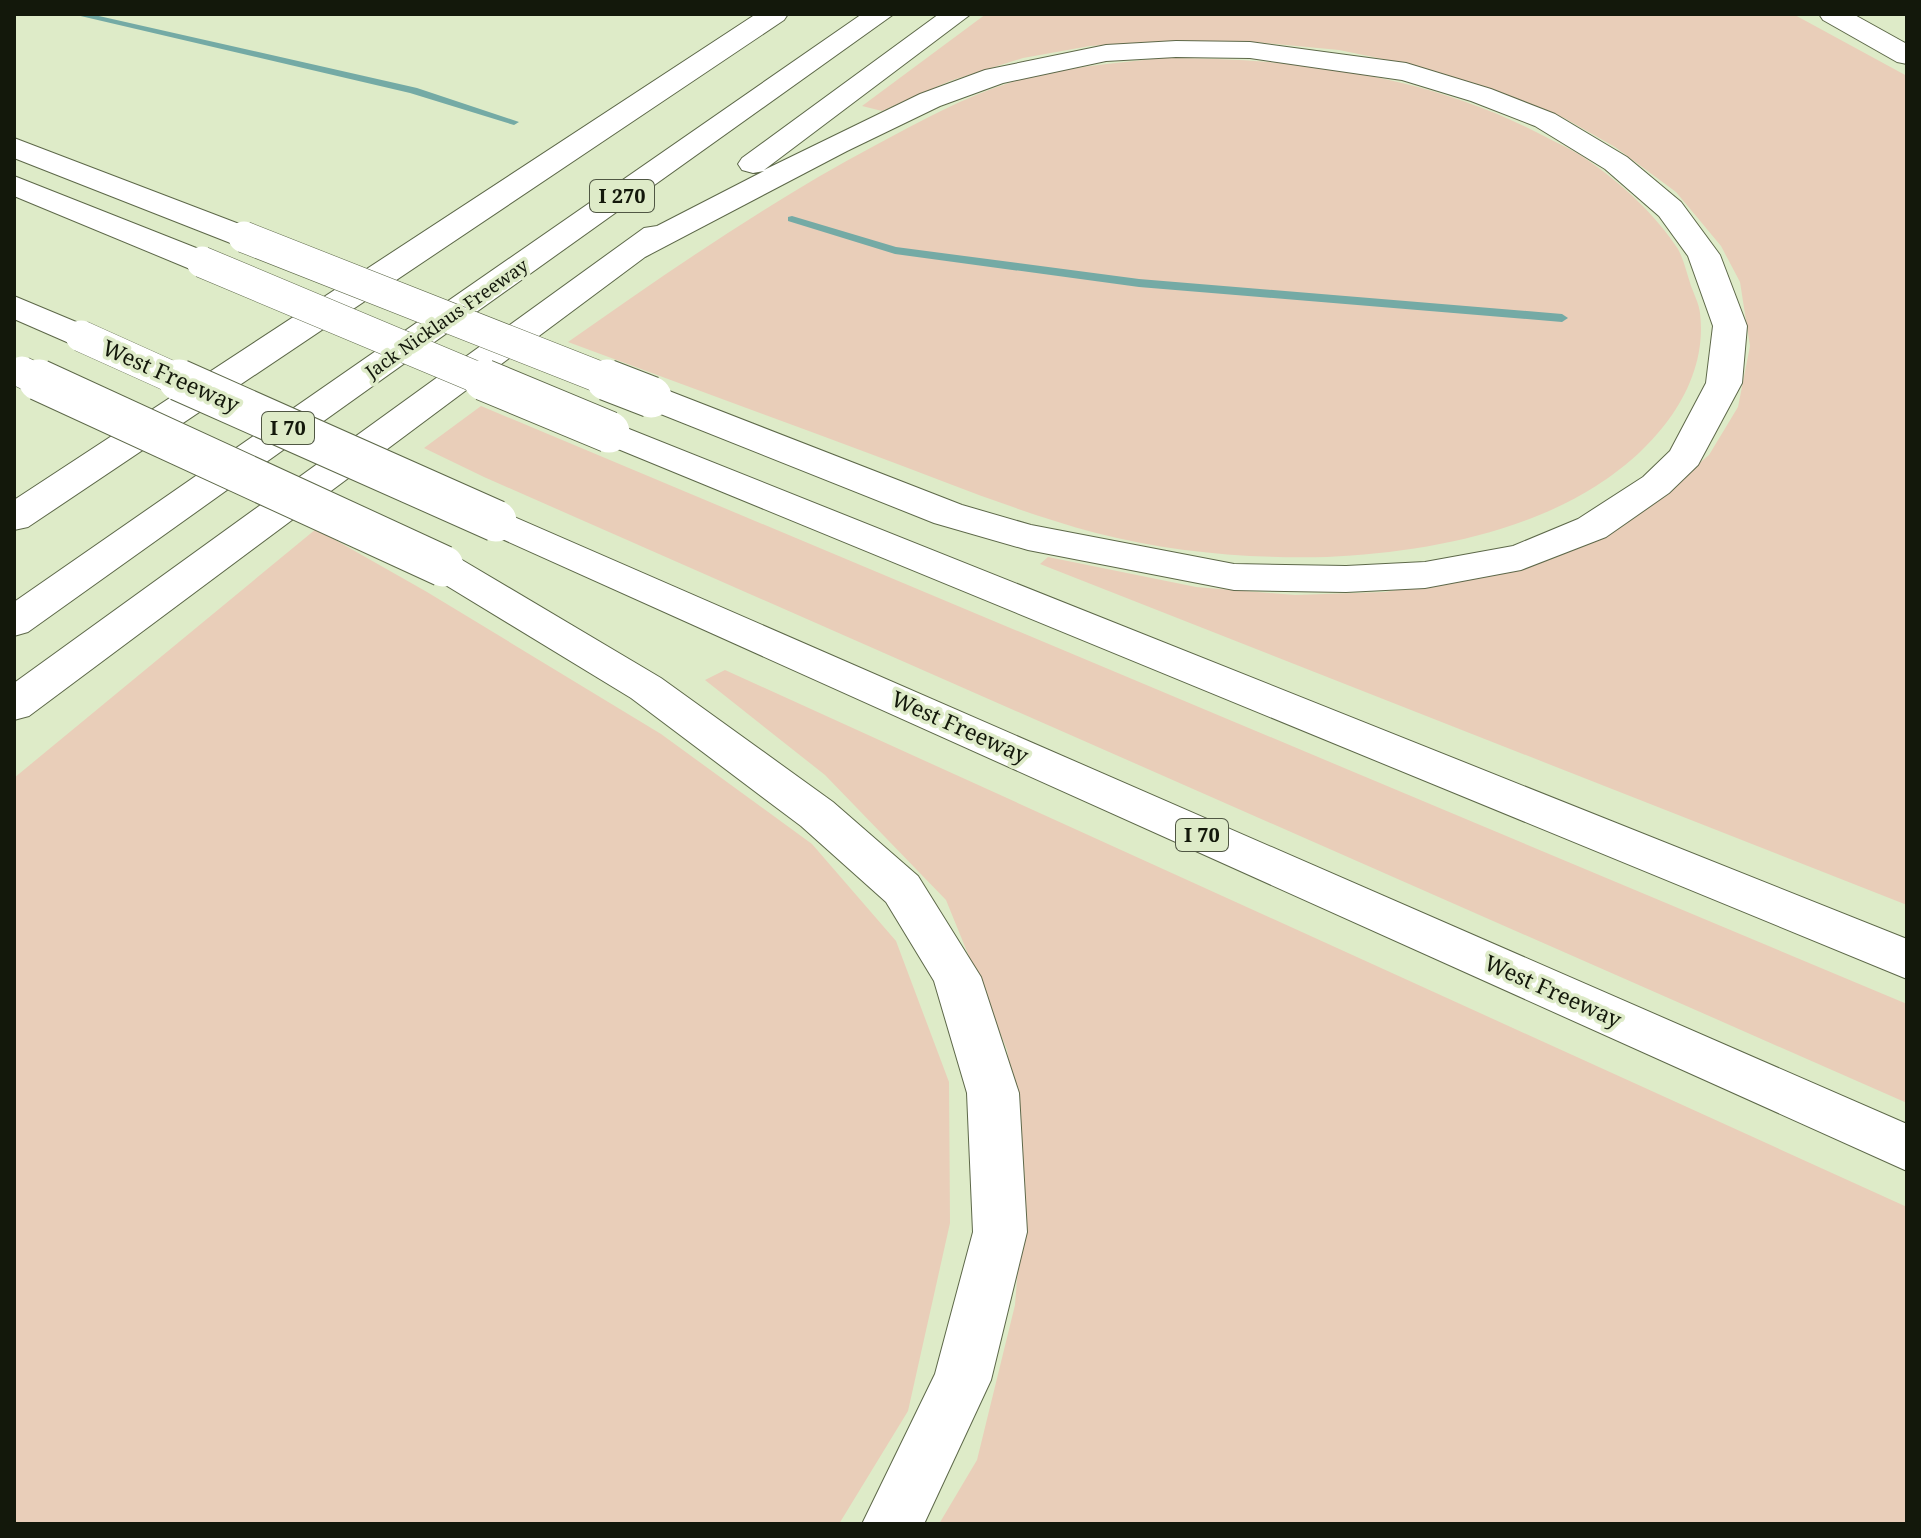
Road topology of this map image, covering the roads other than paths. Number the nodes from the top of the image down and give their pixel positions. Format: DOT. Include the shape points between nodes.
graph roads {
  1 [pos="774,14"];
  2 [pos="880,14"];
  3 [pos="957,14"];
  4 [pos="1833,14"];
  5 [pos="1907,56"];
  6 [pos="14,147"];
  7 [pos="14,185"];
  8 [pos="633,251"];
  9 [pos="14,306"];
  10 [pos="18,371"];
  11 [pos="14,518"];
  12 [pos="191,575"];
  13 [pos="14,622"];
  14 [pos="14,705"];
  15 [pos="14,726"];
  16 [pos="1907,960"];
  17 [pos="1907,1148"];
  18 [pos="892,1524"];
  1 -- 11 [label="highway"];
  2 -- 13 [label="highway, Jack Nicklaus Freeway / I 270"];
  3 -- 8 [label="highway"];
  4 -- 5 [label="highway"];
  6 -- 8 [label="highway, bridge" via="948,514 1028,537 1234,577 1425,575 1521,557 1592,528 1656,485 1685,457 1724,383 1730,326 1704,255 1670,209 1616,163 1545,120 1406,72 1250,50 1106,53 995,76 836,145"];
  7 -- 16 [label="highway, bridge"];
  8 -- 12 [label="highway"];
  9 -- 17 [label="highway, West Freeway / I 70, bridge"];
  10 -- 18 [label="highway, bridge" via="443,566 646,688 817,814 902,889 957,977 993,1093 1000,1232 962,1380"];
  12 -- 14 [label="highway"];
  12 -- 15 [label="highway"];
}
